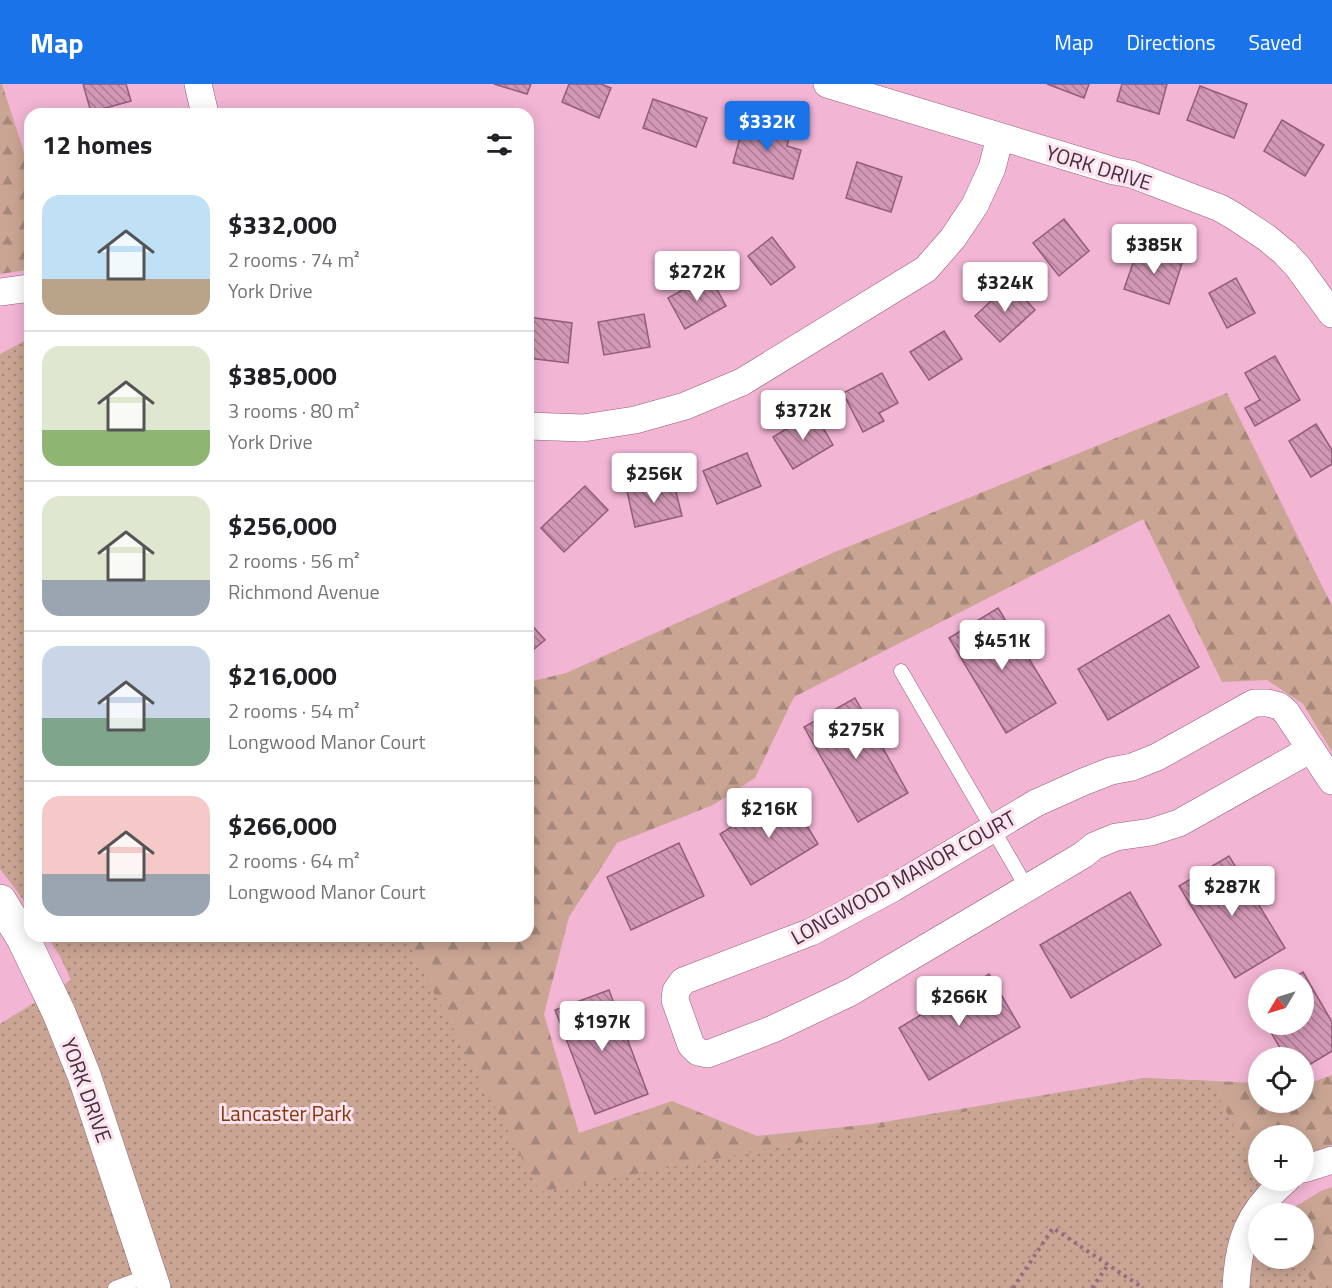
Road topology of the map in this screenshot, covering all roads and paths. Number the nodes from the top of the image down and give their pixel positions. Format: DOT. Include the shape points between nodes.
graph roads {
  1 [pos="198,84"];
  2 [pos="827,84"];
  3 [pos="204,108"];
  4 [pos="1000,137"];
  5 [pos="24,289"];
  6 [pos="0,292"];
  7 [pos="1332,314"];
  8 [pos="534,426"];
  9 [pos="902,671"];
  10 [pos="1311,749"];
  11 [pos="1332,781"];
  12 [pos="993,829"];
  13 [pos="1027,888"];
  14 [pos="0,901"];
  15 [pos="24,940"];
  16 [pos="25,942"];
  17 [pos="1332,1160"];
  18 [pos="1314,1166"];
  19 [pos="1275,1191"];
  20 [pos="1108,1264"];
  21 [pos="152,1282"];
  22 [pos="115,1288"];
  23 [pos="1013,1288"];
  24 [pos="1092,1288"];
  25 [pos="1143,1288"];
  26 [pos="1236,1288"];
  1 -- 3 [label="street"];
  2 -- 4 [label="street, YORK DRIVE"];
  4 -- 7 [label="street, YORK DRIVE" via="1131,174 1220,208 1285,253"];
  4 -- 8 [label="street" via="992,168 975,205 926,269 742,382 685,406 635,420 583,428"];
  5 -- 6 [label="street"];
  9 -- 12 [label="lane"];
  10 -- 11 [label="street, LONGWOOD MANOR COURT"];
  10 -- 12 [label="street, LONGWOOD MANOR COURT" via="1279,706 1254,703 1156,757 1083,782 1036,803"];
  10 -- 13 [label="street, LONGWOOD MANOR COURT" via="1179,823 1094,846"];
  12 -- 13 [label="lane"];
  12 -- 13 [label="street, LONGWOOD MANOR COURT" via="811,932 683,981 675,1000 691,1045 708,1054 773,1029 851,992"];
  14 -- 15 [label="street, YORK DRIVE"];
  16 -- 21 [label="street, YORK DRIVE" via="84,1076"];
  17 -- 18 [label="street"];
  19 -- 26 [label="street" via="1245,1233"];
  20 -- 23 [label="path" via="1053,1228"];
  20 -- 24 [label="path"];
  20 -- 25 [label="path"];
  21 -- 22 [label="lane"];
}
